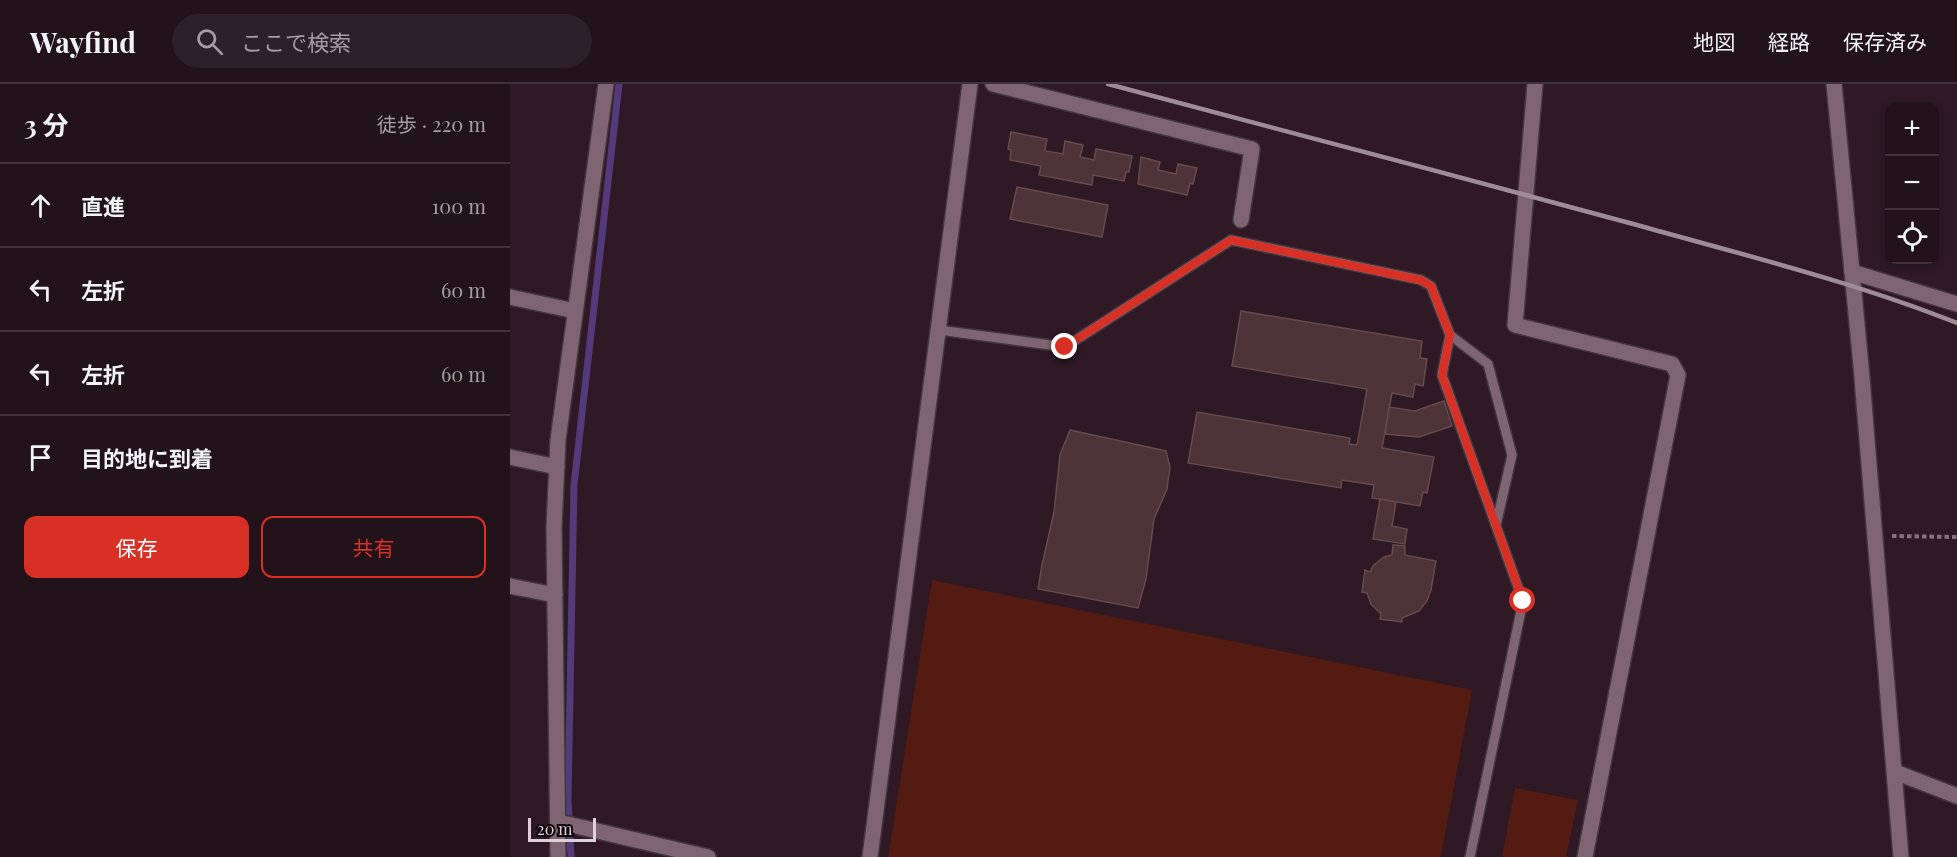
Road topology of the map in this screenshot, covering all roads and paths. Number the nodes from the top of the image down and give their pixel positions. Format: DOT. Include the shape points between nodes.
graph roads {
  1 [pos="606,84"];
  2 [pos="970,84"];
  3 [pos="993,84"];
  4 [pos="1535,84"];
  5 [pos="1834,84"];
  6 [pos="1241,220"];
  7 [pos="1237,241"];
  8 [pos="1852,272"];
  9 [pos="510,297"];
  10 [pos="1957,304"];
  11 [pos="575,311"];
  12 [pos="939,330"];
  13 [pos="1450,335"];
  14 [pos="510,457"];
  15 [pos="557,466"];
  16 [pos="1496,525"];
  17 [pos="1875,536"];
  18 [pos="1957,537"];
  19 [pos="510,586"];
  20 [pos="555,595"];
  21 [pos="1895,772"];
  22 [pos="1957,796"];
  23 [pos="559,822"];
  24 [pos="558,857"];
  25 [pos="708,857"];
  26 [pos="870,857"];
  27 [pos="1470,857"];
  28 [pos="1585,857"];
  29 [pos="1901,857"];
  1 -- 11 [label="street"];
  2 -- 12 [label="street"];
  3 -- 6 [label="street" via="1252,149"];
  4 -- 28 [label="street" via="1515,325 1672,364 1678,375"];
  5 -- 8 [label="street"];
  6 -- 7 [label="lane"];
  7 -- 12 [label="lane" via="1231,240 1065,347"];
  7 -- 13 [label="lane" via="1420,280 1431,286"];
  8 -- 10 [label="street"];
  8 -- 17 [label="street"];
  9 -- 11 [label="street"];
  11 -- 15 [label="street"];
  12 -- 26 [label="street"];
  13 -- 16 [label="lane" via="1442,375"];
  13 -- 16 [label="lane" via="1488,364 1512,455"];
  14 -- 15 [label="street"];
  15 -- 20 [label="street"];
  16 -- 27 [label="lane" via="1523,601"];
  17 -- 18 [label="path"];
  17 -- 21 [label="street"];
  19 -- 20 [label="street"];
  20 -- 23 [label="street"];
  21 -- 22 [label="street"];
  21 -- 29 [label="street"];
  23 -- 24 [label="street"];
  23 -- 25 [label="street"];
}
